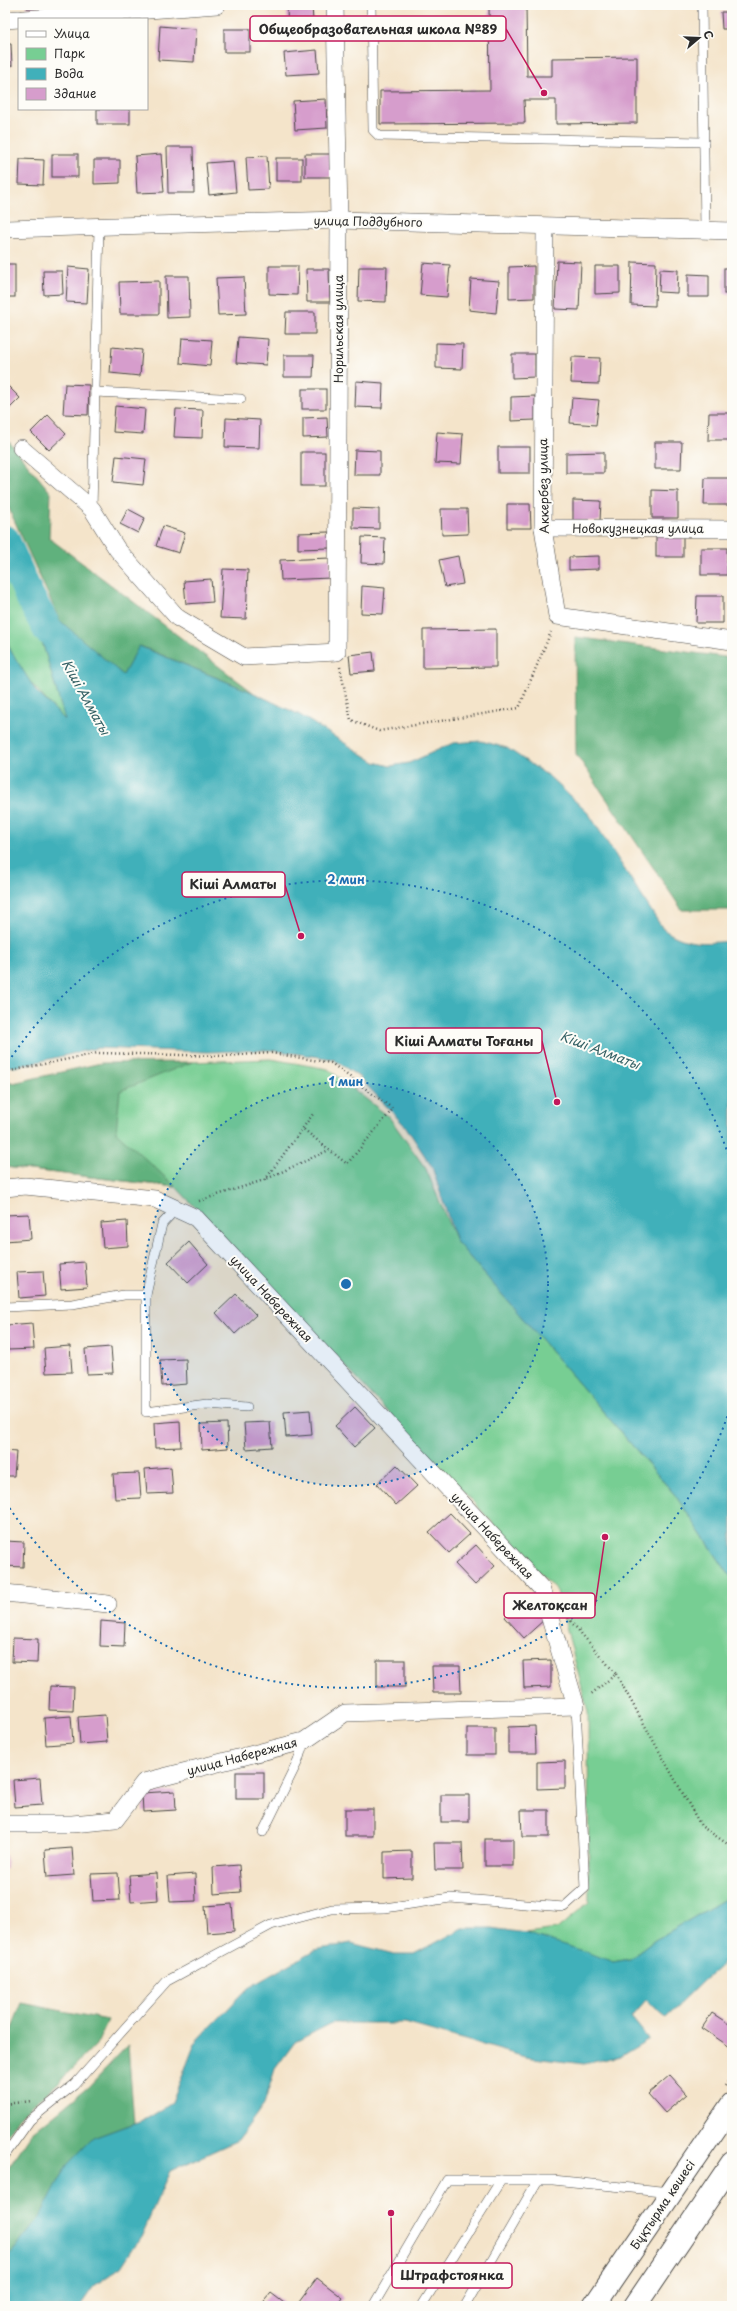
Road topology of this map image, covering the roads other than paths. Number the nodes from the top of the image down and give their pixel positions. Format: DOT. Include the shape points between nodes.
graph roads {
  1 [pos="217,5"];
  2 [pos="335,5"];
  3 [pos="371,5"];
  4 [pos="702,5"];
  5 [pos="39,18"];
  6 [pos="18,19"];
  7 [pos="5,20"];
  8 [pos="704,142"];
  9 [pos="339,220"];
  10 [pos="545,227"];
  11 [pos="99,228"];
  12 [pos="5,229"];
  13 [pos="705,230"];
  14 [pos="732,231"];
  15 [pos="95,392"];
  16 [pos="241,399"];
  17 [pos="22,448"];
  18 [pos="92,509"];
  19 [pos="543,528"];
  20 [pos="732,529"];
  21 [pos="732,641"];
  22 [pos="5,1188"];
  23 [pos="177,1208"];
  24 [pos="146,1295"];
  25 [pos="5,1307"];
  26 [pos="247,1407"];
  27 [pos="5,1593"];
  28 [pos="108,1604"];
  29 [pos="576,1706"];
  30 [pos="304,1740"];
  31 [pos="5,1824"];
  32 [pos="263,1832"];
  33 [pos="732,2104"];
  34 [pos="5,2155"];
  35 [pos="732,2163"];
  36 [pos="501,2180"];
  37 [pos="538,2180"];
  38 [pos="672,2192"];
  39 [pos="373,2306"];
  40 [pos="422,2306"];
  41 [pos="465,2306"];
  42 [pos="594,2306"];
  43 [pos="635,2306"];
  1 -- 5 [label="street"];
  2 -- 9 [label="street, Норильская улица"];
  3 -- 8 [label="lane" via="373,130 379,136"];
  4 -- 8 [label="lane"];
  6 -- 7 [label="street"];
  8 -- 13 [label="lane"];
  9 -- 10 [label="street, улица Поддубного"];
  9 -- 11 [label="street, улица Поддубного"];
  9 -- 18 [label="street, Норильская улица" via="337,652 244,658 178,618 117,549"];
  10 -- 13 [label="street, улица Поддубного"];
  10 -- 19 [label="street, Аккербез улица"];
  11 -- 12 [label="street, улица Поддубного"];
  11 -- 15 [label="lane"];
  13 -- 14 [label="street, улица Поддубного"];
  15 -- 16 [label="lane"];
  15 -- 18 [label="lane"];
  17 -- 18 [label="street"];
  19 -- 20 [label="street, Новокузнецкая улица"];
  19 -- 21 [label="street, Аккербез улица" via="557,616"];
  22 -- 23 [label="street, улица Набережная" via="24,1186 155,1199"];
  23 -- 24 [label="lane" via="162,1224"];
  23 -- 29 [label="street, улица Набережная" via="196,1218 541,1588"];
  24 -- 25 [label="lane" via="124,1294 72,1304"];
  24 -- 26 [label="lane" via="146,1412 207,1404"];
  27 -- 28 [label="street"];
  29 -- 30 [label="street, улица Набережная" via="345,1713"];
  29 -- 34 [label="lane" via="585,1888 564,1907 450,1898 385,1908 332,1910 271,1924 167,1981 75,2084 30,2120"];
  30 -- 31 [label="street, улица Набережная" via="144,1782 115,1820 72,1824"];
  30 -- 32 [label="lane" via="298,1761"];
  33 -- 38 [label="main road, Бұқтырма көшесі"];
  35 -- 43 [label="main road"];
  36 -- 37 [label="lane"];
  36 -- 39 [label="lane" via="447,2180"];
  36 -- 40 [label="lane"];
  37 -- 38 [label="lane"];
  37 -- 41 [label="lane"];
  38 -- 42 [label="main road, Бұқтырма көшесі"];
}
